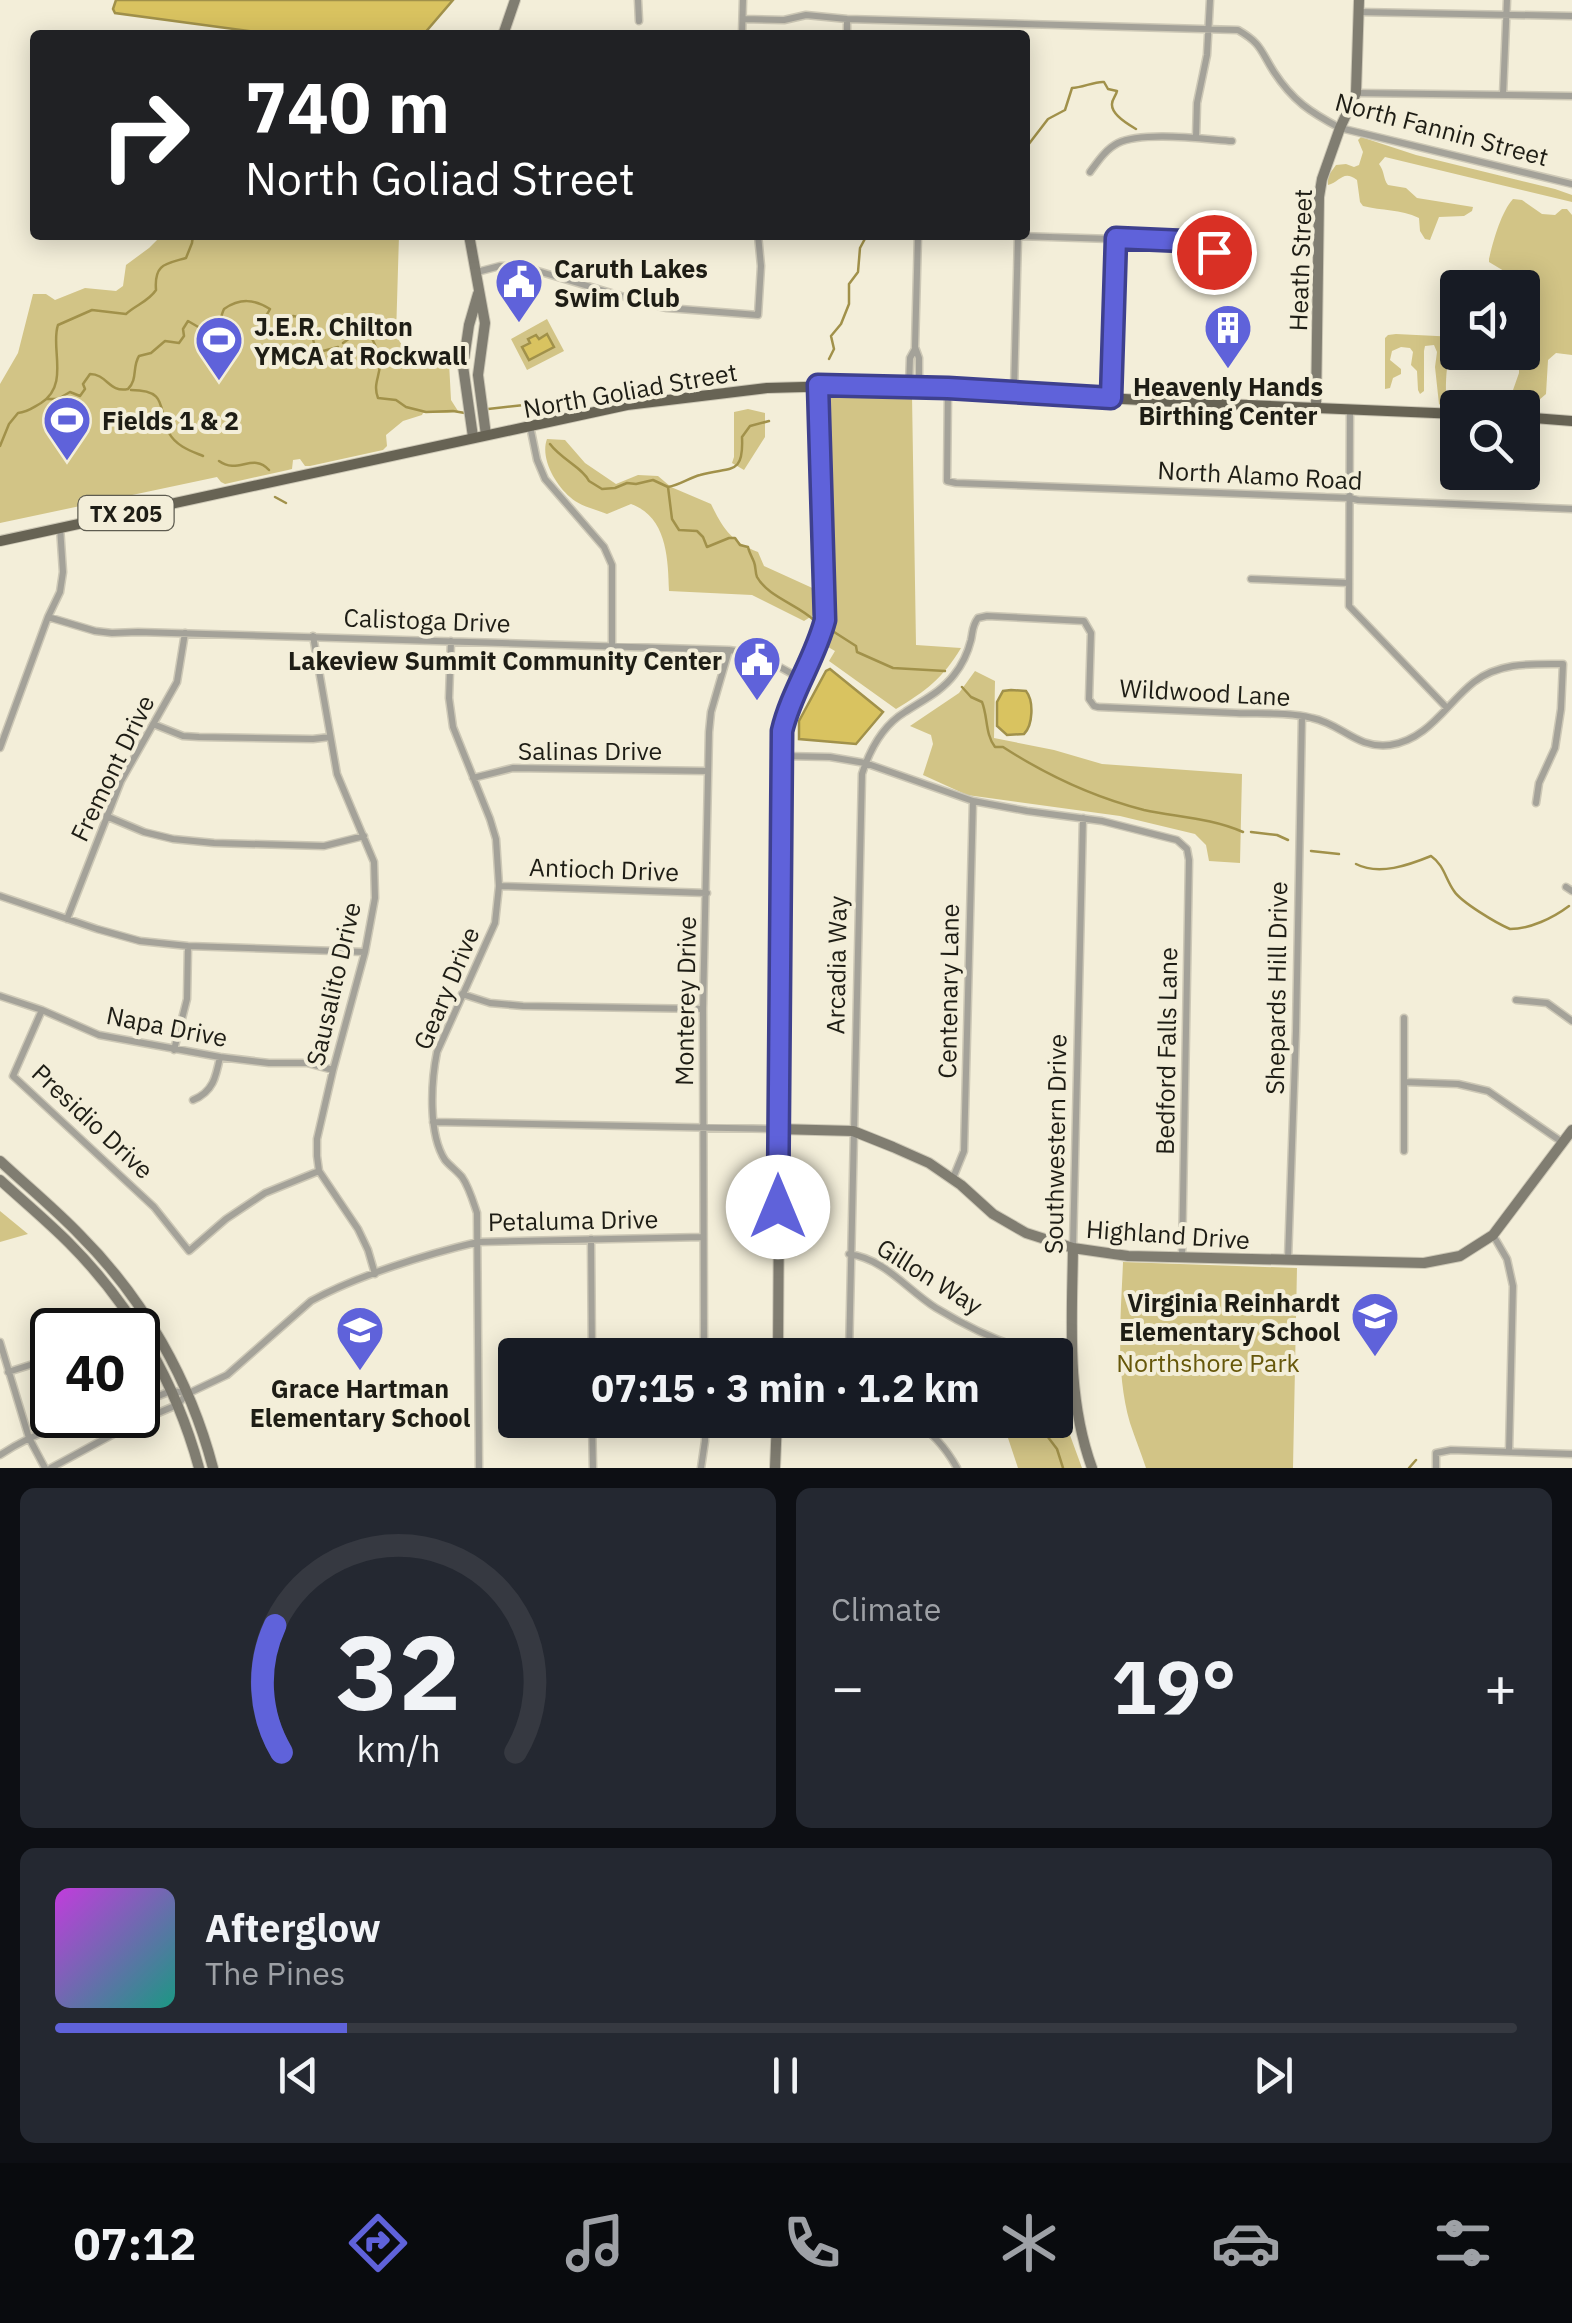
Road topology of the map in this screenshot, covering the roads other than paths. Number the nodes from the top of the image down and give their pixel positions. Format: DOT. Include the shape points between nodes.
graph roads {
  1 [pos="515,0"];
  2 [pos="638,0"];
  3 [pos="744,0"];
  4 [pos="1210,0"];
  5 [pos="1507,0"];
  6 [pos="1359,6"];
  7 [pos="1506,14"];
  8 [pos="1572,16"];
  9 [pos="847,18"];
  10 [pos="743,19"];
  11 [pos="639,21"];
  12 [pos="1020,24"];
  13 [pos="1209,28"];
  14 [pos="505,30"];
  15 [pos="742,30"];
  16 [pos="847,30"];
  17 [pos="1020,30"];
  18 [pos="1356,92"];
  19 [pos="1503,95"];
  20 [pos="1572,96"];
  21 [pos="1340,128"];
  22 [pos="1196,138"];
  23 [pos="1232,140"];
  24 [pos="1090,172"];
  25 [pos="1572,184"];
  26 [pos="1030,236"];
  27 [pos="1116,238"];
  28 [pos="469,240"];
  29 [pos="758,240"];
  30 [pos="918,240"];
  31 [pos="1018,240"];
  32 [pos="1214,266"];
  33 [pos="476,272"];
  34 [pos="479,289"];
  35 [pos="818,385"];
  36 [pos="914,386"];
  37 [pos="948,388"];
  38 [pos="1014,392"];
  39 [pos="1111,398"];
  40 [pos="1316,408"];
  41 [pos="1350,410"];
  42 [pos="1440,413"];
  43 [pos="1540,418"];
  44 [pos="1572,421"];
  45 [pos="530,426"];
  46 [pos="486,435"];
  47 [pos="473,438"];
  48 [pos="1350,498"];
  49 [pos="1572,510"];
  50 [pos="60,527"];
  51 [pos="0,541"];
  52 [pos="1251,579"];
  53 [pos="1349,583"];
  54 [pos="48,617"];
  55 [pos="185,633"];
  56 [pos="313,636"];
  57 [pos="451,641"];
  58 [pos="612,646"];
  59 [pos="729,650"];
  60 [pos="801,679"];
  61 [pos="1091,703"];
  62 [pos="1447,708"];
  63 [pos="1302,716"];
  64 [pos="152,724"];
  65 [pos="330,738"];
  66 [pos="0,748"];
  67 [pos="782,756"];
  68 [pos="865,763"];
  69 [pos="708,770"];
  70 [pos="473,778"];
  71 [pos="973,801"];
  72 [pos="1536,803"];
  73 [pos="106,816"];
  74 [pos="1083,818"];
  75 [pos="365,836"];
  76 [pos="499,886"];
  77 [pos="707,893"];
  78 [pos="0,896"];
  79 [pos="67,919"];
  80 [pos="188,946"];
  81 [pos="366,952"];
  82 [pos="462,994"];
  83 [pos="0,996"];
  84 [pos="1516,1000"];
  85 [pos="703,1008"];
  86 [pos="42,1010"];
  87 [pos="1404,1018"];
  88 [pos="1572,1021"];
  89 [pos="174,1050"];
  90 [pos="220,1058"];
  91 [pos="333,1070"];
  92 [pos="1404,1082"];
  93 [pos="193,1100"];
  94 [pos="433,1122"];
  95 [pos="703,1128"];
  96 [pos="778,1130"];
  97 [pos="1572,1130"];
  98 [pos="853,1131"];
  99 [pos="1562,1142"];
  100 [pos="1404,1151"];
  101 [pos="0,1162"];
  102 [pos="320,1171"];
  103 [pos="0,1180"];
  104 [pos="952,1180"];
  105 [pos="1493,1235"];
  106 [pos="703,1237"];
  107 [pos="592,1239"];
  108 [pos="478,1242"];
  109 [pos="1073,1248"];
  110 [pos="850,1254"];
  111 [pos="1182,1258"];
  112 [pos="1288,1260"];
  113 [pos="374,1274"];
  114 [pos="592,1338"];
  115 [pos="704,1338"];
  116 [pos="778,1338"];
  117 [pos="849,1338"];
  118 [pos="996,1338"];
  119 [pos="1071,1338"];
  120 [pos="0,1342"];
  121 [pos="30,1365"];
  122 [pos="8,1372"];
  123 [pos="1073,1382"];
  124 [pos="171,1391"];
  125 [pos="187,1394"];
  126 [pos="160,1395"];
  127 [pos="177,1405"];
  128 [pos="29,1438"];
  129 [pos="592,1438"];
  130 [pos="705,1438"];
  131 [pos="776,1438"];
  132 [pos="935,1438"];
  133 [pos="1509,1452"];
  134 [pos="1572,1454"];
  135 [pos="0,1455"];
  136 [pos="48,1468"];
  137 [pos="199,1468"];
  138 [pos="213,1468"];
  139 [pos="479,1468"];
  140 [pos="592,1468"];
  141 [pos="701,1468"];
  142 [pos="775,1468"];
  143 [pos="958,1468"];
  144 [pos="1092,1468"];
  145 [pos="1436,1468"];
  1 -- 14 [label="street"];
  2 -- 11 [label="street"];
  3 -- 10 [label="street"];
  4 -- 13 [label="street"];
  5 -- 7 [label="street"];
  6 -- 7 [label="street"];
  6 -- 18 [label="street, Heath Street"];
  7 -- 8 [label="street"];
  7 -- 19 [label="street"];
  9 -- 10 [label="street, North Fannin Street"];
  9 -- 12 [label="street, North Fannin Street"];
  9 -- 16 [label="street"];
  10 -- 15 [label="street"];
  12 -- 13 [label="street, North Fannin Street"];
  12 -- 17 [label="street"];
  13 -- 21 [label="street, North Fannin Street" via="1251,37 1307,111"];
  13 -- 22 [label="street"];
  18 -- 19 [label="street"];
  18 -- 21 [label="street, Heath Street"];
  19 -- 20 [label="street"];
  21 -- 25 [label="street, North Fannin Street"];
  21 -- 40 [label="street, Heath Street" via="1319,197"];
  22 -- 23 [label="street"];
  22 -- 24 [label="street" via="1122,141"];
  26 -- 27 [label="street"];
  27 -- 32 [label="street" via="1206,242"];
  27 -- 39 [label="street"];
  28 -- 33 [label="street"];
  29 -- 33 [label="street" via="758,315 648,304 521,266"];
  30 -- 36 [label="street" via="920,358"];
  31 -- 38 [label="street"];
  33 -- 34 [label="street"];
  34 -- 46 [label="street" via="485,322 478,375"];
  34 -- 47 [label="street" via="463,366"];
  35 -- 36 [label="main road, North Goliad Street / TX 205"];
  35 -- 45 [label="main road, North Goliad Street / TX 205" via="664,399"];
  35 -- 60 [label="street" via="825,620"];
  36 -- 37 [label="main road, North Goliad Street / TX 205"];
  37 -- 38 [label="main road, North Goliad Street / TX 205"];
  37 -- 48 [label="street, North Alamo Road" via="946,481"];
  38 -- 39 [label="main road, North Goliad Street / TX 205"];
  39 -- 40 [label="main road, North Goliad Street / TX 205"];
  40 -- 41 [label="main road, North Goliad Street / TX 205"];
  41 -- 42 [label="main road, North Goliad Street / TX 205"];
  41 -- 48 [label="street"];
  43 -- 44 [label="main road"];
  45 -- 46 [label="main road, North Goliad Street / TX 205"];
  45 -- 58 [label="street" via="546,479 612,565"];
  46 -- 47 [label="main road, North Goliad Street / TX 205"];
  47 -- 50 [label="main road, North Goliad Street / TX 205"];
  48 -- 49 [label="street, North Alamo Road"];
  48 -- 53 [label="street"];
  50 -- 51 [label="main road, North Goliad Street / TX 205"];
  50 -- 54 [label="street" via="63,572"];
  52 -- 53 [label="street"];
  53 -- 62 [label="street" via="1349,606"];
  54 -- 55 [label="street, Calistoga Drive" via="112,633"];
  54 -- 66 [label="street"];
  55 -- 56 [label="street, Calistoga Drive"];
  55 -- 64 [label="street, Fremont Drive" via="177,682"];
  56 -- 57 [label="street, Calistoga Drive"];
  56 -- 65 [label="street, Sausalito Drive"];
  57 -- 58 [label="street, Calistoga Drive"];
  57 -- 70 [label="street, Geary Drive" via="448,698"];
  58 -- 59 [label="street, Calistoga Drive"];
  59 -- 60 [label="street, Calistoga Drive" via="764,657"];
  59 -- 69 [label="street, Monterey Drive" via="711,712"];
  60 -- 67 [label="street" via="787,710"];
  61 -- 63 [label="street, Wildwood Lane"];
  61 -- 68 [label="street, Arcadia Way" via="1087,624 987,616 975,621 952,678 891,722"];
  62 -- 63 [label="street, Wildwood Lane" via="1420,734 1390,745 1361,742"];
  62 -- 72 [label="street, Wildwood Lane" via="1475,681 1512,665 1563,664 1555,748"];
  63 -- 112 [label="street, Shepards Hill Drive"];
  64 -- 65 [label="street" via="199,738"];
  64 -- 73 [label="street, Fremont Drive"];
  65 -- 75 [label="street, Sausalito Drive" via="337,774"];
  67 -- 68 [label="street"];
  67 -- 96 [label="street"];
  68 -- 71 [label="street"];
  68 -- 98 [label="street, Arcadia Way"];
  69 -- 70 [label="street, Salinas Drive" via="513,768"];
  69 -- 77 [label="street, Monterey Drive"];
  70 -- 76 [label="street, Geary Drive" via="496,840"];
  71 -- 74 [label="street"];
  71 -- 104 [label="street, Centenary Lane" via="964,1151"];
  73 -- 75 [label="street" via="144,832 214,843 324,846"];
  73 -- 79 [label="street, Fremont Drive"];
  74 -- 109 [label="street, Southwestern Drive"];
  74 -- 111 [label="street, Bedford Falls Lane" via="1177,840 1189,860"];
  75 -- 81 [label="street, Sausalito Drive" via="375,898"];
  76 -- 77 [label="street, Antioch Drive"];
  76 -- 82 [label="street, Geary Drive" via="495,923"];
  77 -- 85 [label="street, Monterey Drive"];
  78 -- 79 [label="street"];
  79 -- 80 [label="street" via="140,942"];
  80 -- 81 [label="street"];
  80 -- 89 [label="street" via="187,999"];
  81 -- 91 [label="street, Sausalito Drive"];
  82 -- 85 [label="street" via="523,1006"];
  82 -- 94 [label="street, Geary Drive" via="437,1052"];
  83 -- 86 [label="street, Napa Drive"];
  84 -- 88 [label="street" via="1547,1004"];
  85 -- 95 [label="street, Monterey Drive"];
  86 -- 89 [label="street, Napa Drive" via="100,1035"];
  86 -- 102 [label="street, Presidio Drive" via="13,1076 154,1207 189,1251 265,1193"];
  87 -- 92 [label="street"];
  89 -- 90 [label="street, Napa Drive"];
  90 -- 91 [label="street, Napa Drive"];
  90 -- 93 [label="street" via="206,1095"];
  91 -- 102 [label="street, Sausalito Drive" via="317,1139"];
  92 -- 99 [label="street" via="1488,1091"];
  92 -- 100 [label="street"];
  94 -- 95 [label="street, Highland Drive"];
  94 -- 108 [label="street, Geary Drive" via="437,1143 470,1194"];
  95 -- 96 [label="street, Highland Drive"];
  95 -- 106 [label="street, Monterey Drive"];
  96 -- 98 [label="street, Highland Drive"];
  96 -- 116 [label="street"];
  97 -- 99 [label="street, Highland Drive"];
  98 -- 104 [label="street, Highland Drive" via="929,1163"];
  98 -- 110 [label="street, Arcadia Way"];
  99 -- 105 [label="street, Highland Drive"];
  101 -- 125 [label="street" via="117,1277 154,1329"];
  102 -- 113 [label="street" via="358,1228"];
  103 -- 124 [label="street" via="105,1283"];
  104 -- 109 [label="street, Highland Drive" via="1026,1233"];
  105 -- 112 [label="street, Highland Drive" via="1440,1261"];
  105 -- 133 [label="street" via="1513,1286"];
  106 -- 107 [label="street, Petaluma Drive"];
  106 -- 115 [label="street, Monterey Drive"];
  107 -- 108 [label="street, Petaluma Drive"];
  107 -- 114 [label="street"];
  108 -- 113 [label="street, Petaluma Drive"];
  108 -- 139 [label="street, Geary Drive"];
  109 -- 111 [label="street, Highland Drive"];
  109 -- 119 [label="street, Southwestern Drive"];
  110 -- 117 [label="street, Arcadia Way"];
  110 -- 118 [label="street, Gillon Way" via="881,1264 934,1306"];
  111 -- 112 [label="street, Highland Drive"];
  113 -- 125 [label="street, Petaluma Drive" via="311,1301 226,1375"];
  120 -- 122 [label="street"];
  121 -- 122 [label="street"];
  122 -- 128 [label="street"];
  123 -- 144 [label="street, Southwestern Drive"];
  124 -- 125 [label="street"];
  124 -- 126 [label="street"];
  124 -- 127 [label="street"];
  125 -- 127 [label="street, Petaluma Drive"];
  125 -- 138 [label="street"];
  127 -- 136 [label="street, Petaluma Drive"];
  127 -- 137 [label="street"];
  128 -- 135 [label="street"];
  128 -- 136 [label="street"];
  129 -- 140 [label="street"];
  130 -- 141 [label="street"];
  131 -- 142 [label="street"];
  132 -- 143 [label="street"];
  133 -- 134 [label="street"];
  133 -- 145 [label="street" via="1436,1453"];
}
